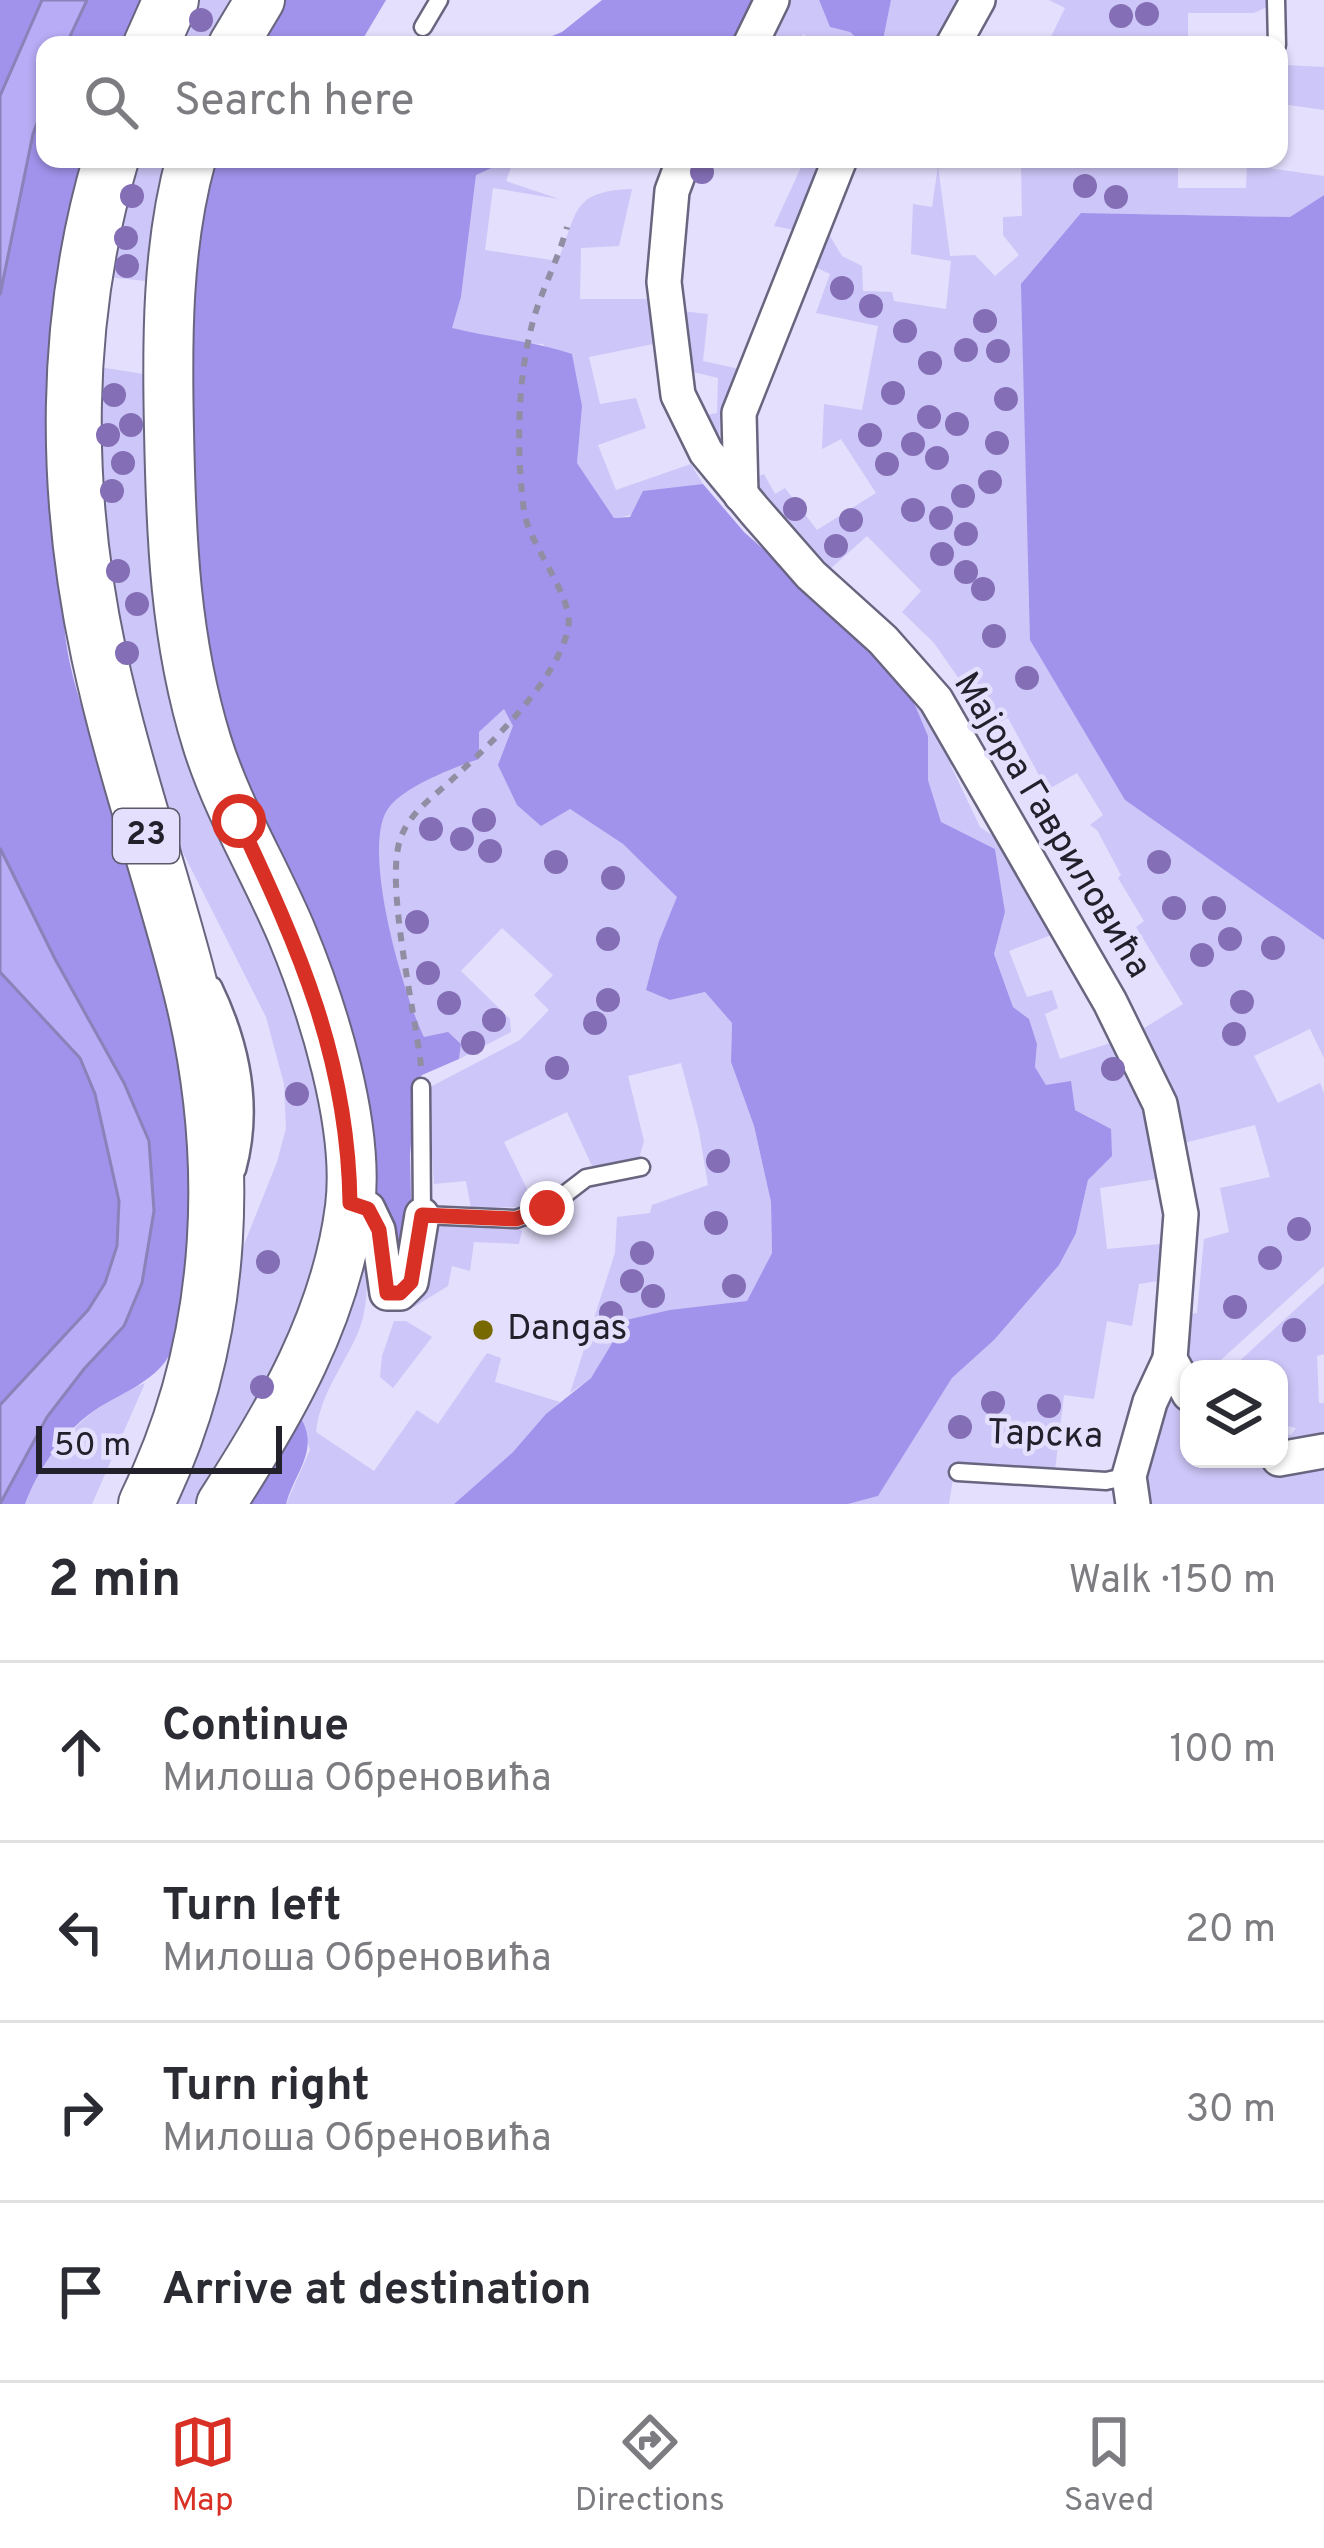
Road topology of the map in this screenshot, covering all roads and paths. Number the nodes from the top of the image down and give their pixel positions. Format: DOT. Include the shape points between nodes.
graph roads {
  1 [pos="171,0"];
  2 [pos="260,0"];
  3 [pos="439,0"];
  4 [pos="772,0"];
  5 [pos="978,0"];
  6 [pos="1276,0"];
  7 [pos="423,27"];
  8 [pos="155,36"];
  9 [pos="238,36"];
  10 [pos="754,36"];
  11 [pos="958,36"];
  12 [pos="1277,36"];
  13 [pos="109,168"];
  14 [pos="189,168"];
  15 [pos="681,168"];
  16 [pos="837,168"];
  17 [pos="566,227"];
  18 [pos="741,495"];
  19 [pos="422,1087"];
  20 [pos="641,1167"];
  21 [pos="350,1203"];
  22 [pos="422,1215"];
  23 [pos="1170,1358"];
  24 [pos="1180,1377"];
  25 [pos="1324,1450"];
  26 [pos="1288,1457"];
  27 [pos="958,1472"];
  28 [pos="1131,1490"];
  29 [pos="146,1504"];
  30 [pos="221,1504"];
  1 -- 8 [label="main road"];
  2 -- 9 [label="street"];
  3 -- 7 [label="lane"];
  4 -- 10 [label="street"];
  5 -- 11 [label="street"];
  6 -- 12 [label="lane"];
  13 -- 29 [label="main road, 23" via="77,339 79,523 99,652 205,1054 219,1215 200,1346"];
  14 -- 21 [label="street" via="168,351 182,646 210,751 329,1037"];
  15 -- 18 [label="street, Мајора Гавриловића" via="664,282 678,395 706,452"];
  16 -- 18 [label="street" via="739,413"];
  17 -- 19 [label="path" via="532,325 521,429 525,518 568,629 526,703 400,838 395,877"];
  18 -- 23 [label="street, Мајора Гавриловића" via="936,700 1110,1002 1160,1104 1181,1214"];
  19 -- 22 [label="lane"];
  20 -- 22 [label="lane" via="586,1178 547,1208 516,1219"];
  21 -- 22 [label="street" via="368,1209 379,1230 387,1293 411,1282"];
  21 -- 30 [label="street" via="331,1292 292,1388"];
  23 -- 24 [label="street"];
  23 -- 28 [label="street, Тарска" via="1150,1402"];
  25 -- 26 [label="street"];
  27 -- 28 [label="lane, Тарска" via="1106,1481"];
}
